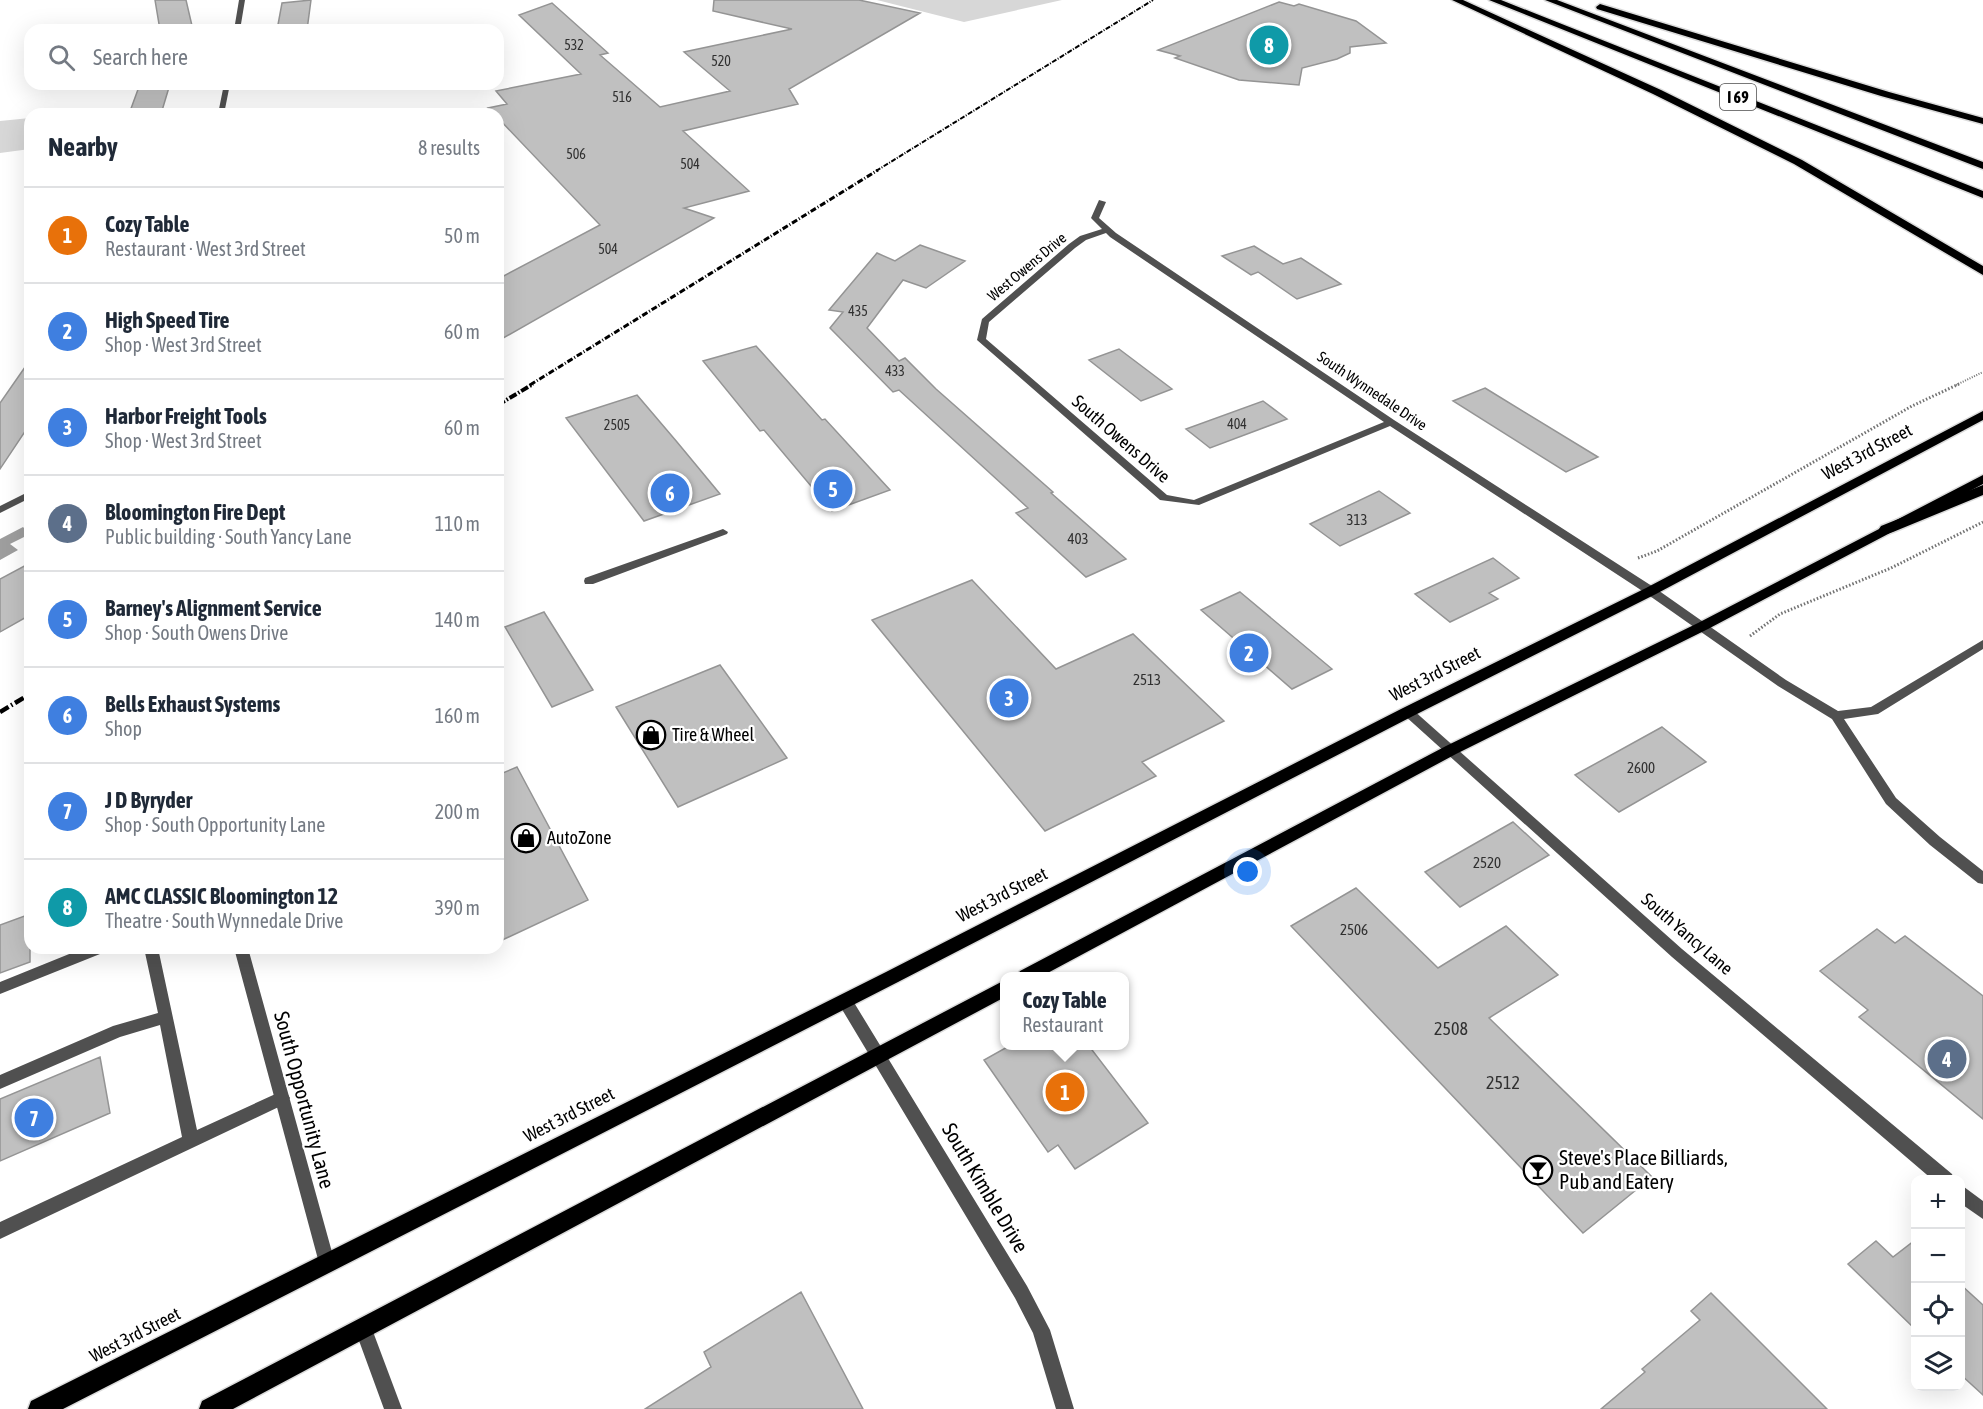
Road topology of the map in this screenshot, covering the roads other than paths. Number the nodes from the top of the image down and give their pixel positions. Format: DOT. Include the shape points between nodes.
graph roads {
  1 [pos="242,0"];
  2 [pos="1456,0"];
  3 [pos="1493,0"];
  4 [pos="1549,0"];
  5 [pos="1589,3"];
  6 [pos="238,24"];
  7 [pos="226,90"];
  8 [pos="222,108"];
  9 [pos="1983,121"];
  10 [pos="1983,166"];
  11 [pos="1983,195"];
  12 [pos="1102,202"];
  13 [pos="1107,230"];
  14 [pos="1982,270"];
  15 [pos="981,340"];
  16 [pos="1983,415"];
  17 [pos="1390,422"];
  18 [pos="1983,479"];
  19 [pos="1983,490"];
  20 [pos="24,497"];
  21 [pos="0,510"];
  22 [pos="1887,529"];
  23 [pos="723,532"];
  24 [pos="589,581"];
  25 [pos="1651,591"];
  26 [pos="1703,626"];
  27 [pos="1983,644"];
  28 [pos="1408,712"];
  29 [pos="1836,717"];
  30 [pos="1451,750"];
  31 [pos="1983,879"];
  32 [pos="85,954"];
  33 [pos="152,954"];
  34 [pos="243,954"];
  35 [pos="1034,972"];
  36 [pos="0,988"];
  37 [pos="1000,991"];
  38 [pos="845,1001"];
  39 [pos="166,1017"];
  40 [pos="880,1054"];
  41 [pos="0,1082"];
  42 [pos="282,1098"];
  43 [pos="192,1140"];
  44 [pos="1941,1175"];
  45 [pos="1965,1196"];
  46 [pos="1983,1211"];
  47 [pos="0,1231"];
  48 [pos="327,1263"];
  49 [pos="363,1327"];
  50 [pos="39,1409"];
  51 [pos="210,1409"];
  52 [pos="393,1409"];
  53 [pos="1065,1409"];
  1 -- 6 [label="street"];
  2 -- 14 [label="highway" via="1736,130"];
  3 -- 11 [label="highway, I 69"];
  4 -- 10 [label="highway, I 69"];
  5 -- 9 [label="highway"];
  7 -- 8 [label="street"];
  12 -- 13 [label="street" via="1095,218"];
  13 -- 15 [label="street, West Owens Drive" via="1072,246 985,321"];
  13 -- 17 [label="street, South Wynnedale Drive"];
  15 -- 17 [label="street, South Owens Drive" via="1164,498 1195,503"];
  16 -- 25 [label="main road, West 3rd Street"];
  17 -- 25 [label="street, South Wynnedale Drive"];
  18 -- 22 [label="main road"];
  19 -- 22 [label="highway"];
  20 -- 21 [label="street"];
  22 -- 26 [label="main road"];
  23 -- 24 [label="street"];
  25 -- 26 [label="street, South Wynnedale Drive"];
  25 -- 28 [label="main road, West 3rd Street"];
  26 -- 29 [label="street, South Wynnedale Drive"];
  26 -- 30 [label="main road"];
  27 -- 29 [label="street" via="1875,711"];
  28 -- 30 [label="street, South Yancy Lane"];
  28 -- 38 [label="main road, West 3rd Street"];
  29 -- 31 [label="street" via="1891,801"];
  30 -- 35 [label="main road"];
  30 -- 44 [label="street, South Yancy Lane" via="1677,952"];
  32 -- 36 [label="street"];
  33 -- 39 [label="street"];
  34 -- 42 [label="street, South Opportunity Lane"];
  37 -- 40 [label="main road"];
  38 -- 40 [label="street, South Kimble Drive"];
  38 -- 48 [label="main road, West 3rd Street"];
  39 -- 41 [label="street" via="118,1031"];
  39 -- 43 [label="street"];
  40 -- 49 [label="main road"];
  40 -- 53 [label="street, South Kimble Drive" via="1022,1292 1041,1329"];
  42 -- 43 [label="street"];
  42 -- 48 [label="street, South Opportunity Lane"];
  43 -- 47 [label="street"];
  45 -- 46 [label="street"];
  48 -- 50 [label="main road, West 3rd Street"];
  49 -- 51 [label="main road"];
  49 -- 52 [label="street"];
}
